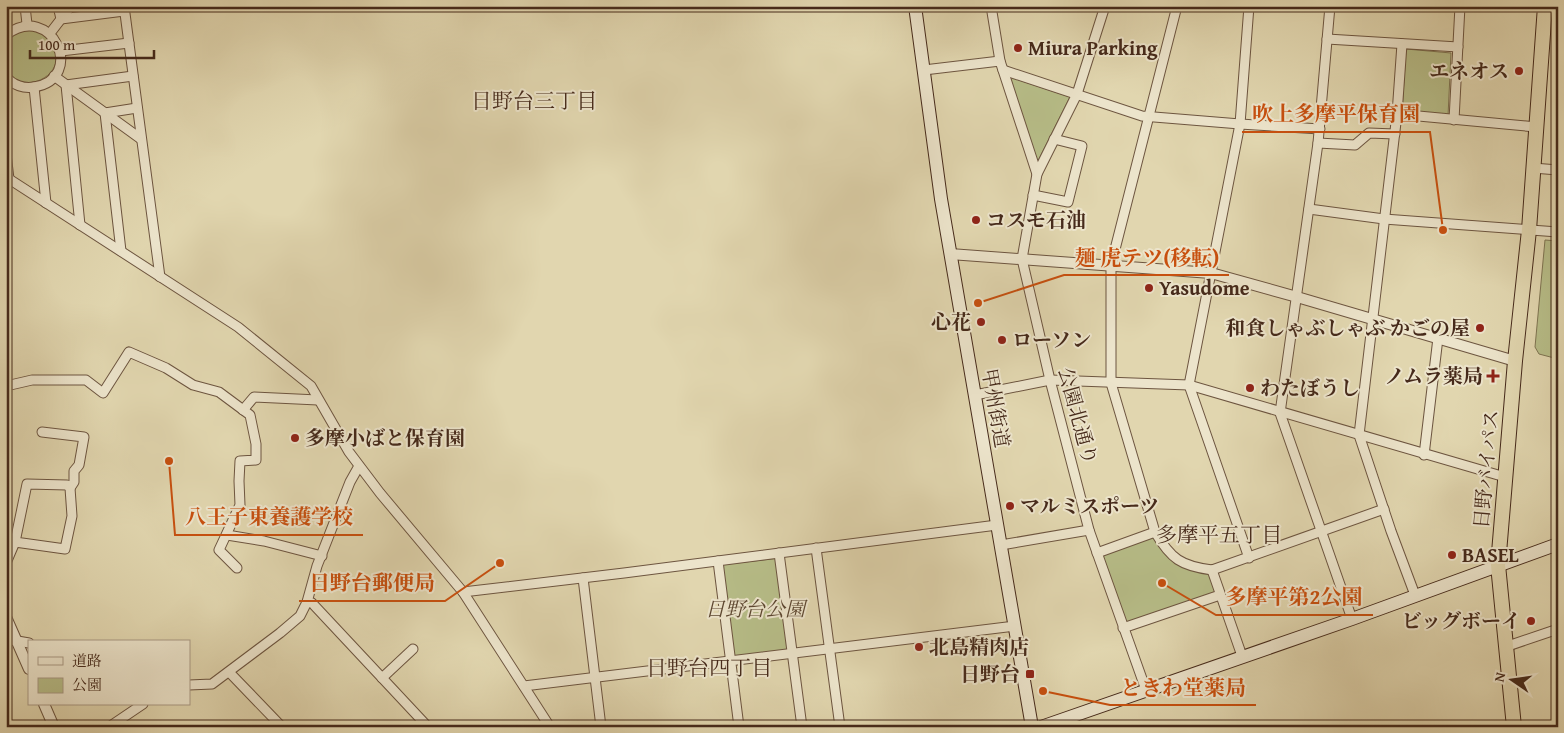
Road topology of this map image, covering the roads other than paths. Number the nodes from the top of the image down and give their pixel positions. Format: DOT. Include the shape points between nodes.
graph roads {
  1 [pos="25,6"];
  2 [pos="58,6"];
  3 [pos="71,6"];
  4 [pos="915,6"];
  5 [pos="991,6"];
  6 [pos="1106,6"];
  7 [pos="1177,6"];
  8 [pos="1249,6"];
  9 [pos="1330,6"];
  10 [pos="1460,6"];
  11 [pos="1545,6"];
  12 [pos="124,9"];
  13 [pos="61,19"];
  14 [pos="27,24"];
  15 [pos="51,32"];
  16 [pos="6,35"];
  17 [pos="1327,39"];
  18 [pos="128,43"];
  19 [pos="1402,44"];
  20 [pos="1458,47"];
  21 [pos="61,51"];
  22 [pos="1002,65"];
  23 [pos="924,70"];
  24 [pos="54,76"];
  25 [pos="133,76"];
  26 [pos="7,81"];
  27 [pos="66,85"];
  28 [pos="34,88"];
  29 [pos="1077,94"];
  30 [pos="137,108"];
  31 [pos="105,113"];
  32 [pos="1397,114"];
  33 [pos="1148,117"];
  34 [pos="1454,120"];
  35 [pos="1240,124"];
  36 [pos="1536,127"];
  37 [pos="1320,129"];
  38 [pos="1395,134"];
  39 [pos="141,139"];
  40 [pos="1054,139"];
  41 [pos="1318,143"];
  42 [pos="6,154"];
  43 [pos="1533,168"];
  44 [pos="1558,170"];
  45 [pos="1037,174"];
  46 [pos="7,178"];
  47 [pos="1033,195"];
  48 [pos="46,203"];
  49 [pos="1309,209"];
  50 [pos="1384,220"];
  51 [pos="80,225"];
  52 [pos="1529,230"];
  53 [pos="1558,232"];
  54 [pos="121,251"];
  55 [pos="950,254"];
  56 [pos="1022,259"];
  57 [pos="1111,265"];
  58 [pos="1211,273"];
  59 [pos="160,276"];
  60 [pos="1297,297"];
  61 [pos="1372,319"];
  62 [pos="1438,338"];
  63 [pos="1515,361"];
  64 [pos="1050,380"];
  65 [pos="1111,383"];
  66 [pos="1188,385"];
  67 [pos="6,386"];
  68 [pos="975,396"];
  69 [pos="318,400"];
  70 [pos="243,410"];
  71 [pos="1280,413"];
  72 [pos="42,432"];
  73 [pos="1359,435"];
  74 [pos="1424,455"];
  75 [pos="359,466"];
  76 [pos="1505,477"];
  77 [pos="70,488"];
  78 [pos="1384,509"];
  79 [pos="997,525"];
  80 [pos="1089,530"];
  81 [pos="1155,532"];
  82 [pos="1321,532"];
  83 [pos="227,535"];
  84 [pos="16,542"];
  85 [pos="1558,544"];
  86 [pos="1001,545"];
  87 [pos="816,548"];
  88 [pos="779,553"];
  89 [pos="1097,553"];
  90 [pos="322,556"];
  91 [pos="1249,558"];
  92 [pos="718,561"];
  93 [pos="6,562"];
  94 [pos="1498,565"];
  95 [pos="237,568"];
  96 [pos="1212,570"];
  97 [pos="583,578"];
  98 [pos="463,592"];
  99 [pos="1220,595"];
  100 [pos="1415,596"];
  101 [pos="307,602"];
  102 [pos="6,617"];
  103 [pos="1352,619"];
  104 [pos="1015,626"];
  105 [pos="1123,628"];
  106 [pos="1558,629"];
  107 [pos="11,640"];
  108 [pos="28,643"];
  109 [pos="1505,647"];
  110 [pos="413,648"];
  111 [pos="829,649"];
  112 [pos="793,654"];
  113 [pos="1242,656"];
  114 [pos="731,661"];
  115 [pos="28,667"];
  116 [pos="230,672"];
  117 [pos="382,678"];
  118 [pos="596,678"];
  119 [pos="190,685"];
  120 [pos="524,686"];
  121 [pos="1146,690"];
  122 [pos="45,706"];
  123 [pos="139,706"];
  124 [pos="54,727"];
  125 [pos="109,727"];
  126 [pos="282,727"];
  127 [pos="428,727"];
  128 [pos="550,727"];
  129 [pos="601,727"];
  130 [pos="739,727"];
  131 [pos="802,727"];
  132 [pos="840,727"];
  133 [pos="1032,727"];
  134 [pos="1041,727"];
  135 [pos="1514,727"];
  1 -- 14 [label="street"];
  2 -- 13 [label="street"];
  3 -- 13 [label="street"];
  4 -- 23 [label="main road, 甲州街道"];
  5 -- 22 [label="street"];
  6 -- 29 [label="street, 公園北通り"];
  7 -- 33 [label="street"];
  8 -- 35 [label="street"];
  9 -- 17 [label="street"];
  10 -- 20 [label="street"];
  11 -- 36 [label="highway, 日野バイパス"];
  12 -- 13 [label="street"];
  12 -- 18 [label="street"];
  13 -- 15 [label="street"];
  14 -- 15 [label="street" via="39,25"];
  14 -- 16 [label="street"];
  15 -- 21 [label="street"];
  17 -- 19 [label="street"];
  17 -- 37 [label="street"];
  18 -- 21 [label="street"];
  18 -- 25 [label="street"];
  19 -- 20 [label="street"];
  19 -- 32 [label="street"];
  20 -- 34 [label="street"];
  21 -- 24 [label="street" via="59,68"];
  22 -- 23 [label="street"];
  22 -- 29 [label="street"];
  22 -- 45 [label="street"];
  23 -- 55 [label="main road, 甲州街道"];
  24 -- 27 [label="street"];
  24 -- 28 [label="street"];
  25 -- 27 [label="street"];
  25 -- 30 [label="street"];
  26 -- 28 [label="street"];
  27 -- 31 [label="street"];
  27 -- 51 [label="street"];
  28 -- 48 [label="street"];
  29 -- 33 [label="street"];
  29 -- 40 [label="street, 公園北通り"];
  30 -- 31 [label="street"];
  30 -- 39 [label="street"];
  31 -- 39 [label="street"];
  31 -- 54 [label="street"];
  32 -- 34 [label="street"];
  32 -- 38 [label="street"];
  33 -- 35 [label="street"];
  33 -- 57 [label="street"];
  34 -- 36 [label="street"];
  35 -- 37 [label="street"];
  35 -- 58 [label="street"];
  36 -- 43 [label="highway, 日野バイパス"];
  37 -- 41 [label="street"];
  38 -- 41 [label="street" via="1369,133 1355,145"];
  38 -- 50 [label="street"];
  39 -- 59 [label="street"];
  40 -- 45 [label="street, 公園北通り"];
  40 -- 47 [label="street" via="1082,146 1068,202"];
  41 -- 49 [label="street"];
  42 -- 46 [label="street"];
  43 -- 44 [label="street"];
  43 -- 52 [label="highway, 日野バイパス"];
  45 -- 47 [label="street, 公園北通り"];
  46 -- 48 [label="street"];
  47 -- 56 [label="street, 公園北通り"];
  48 -- 51 [label="street"];
  49 -- 50 [label="street"];
  49 -- 60 [label="street"];
  50 -- 52 [label="street"];
  50 -- 61 [label="street"];
  51 -- 54 [label="street"];
  52 -- 53 [label="street"];
  52 -- 63 [label="highway, 日野バイパス"];
  54 -- 59 [label="street"];
  55 -- 56 [label="street"];
  55 -- 68 [label="main road, 甲州街道"];
  56 -- 57 [label="street"];
  56 -- 64 [label="street, 公園北通り"];
  57 -- 58 [label="street"];
  57 -- 65 [label="street"];
  58 -- 60 [label="street"];
  58 -- 66 [label="street"];
  59 -- 69 [label="street" via="238,327 311,386"];
  60 -- 61 [label="street"];
  60 -- 71 [label="street"];
  61 -- 62 [label="street"];
  61 -- 73 [label="street"];
  62 -- 63 [label="street"];
  62 -- 74 [label="street"];
  63 -- 76 [label="highway, 日野バイパス"];
  64 -- 65 [label="street"];
  64 -- 68 [label="street"];
  64 -- 80 [label="street, 公園北通り"];
  65 -- 66 [label="street"];
  65 -- 81 [label="street"];
  66 -- 71 [label="street"];
  66 -- 91 [label="street"];
  67 -- 70 [label="street" via="32,380 86,380 103,393 129,352 166,368 193,385 219,392"];
  68 -- 79 [label="main road, 甲州街道"];
  69 -- 70 [label="street" via="254,397"];
  69 -- 75 [label="street"];
  70 -- 83 [label="street" via="250,416 256,460 240,461 240,505"];
  71 -- 73 [label="street"];
  71 -- 82 [label="street"];
  72 -- 77 [label="street" via="84,437 79,465"];
  73 -- 74 [label="street"];
  73 -- 78 [label="street"];
  74 -- 76 [label="street"];
  75 -- 90 [label="street"];
  75 -- 98 [label="street"];
  76 -- 94 [label="highway, 日野バイパス"];
  77 -- 84 [label="street" via="67,485 27,484"];
  77 -- 84 [label="street" via="72,516 65,549"];
  78 -- 82 [label="street"];
  78 -- 100 [label="street"];
  79 -- 86 [label="main road, 甲州街道"];
  79 -- 87 [label="street"];
  80 -- 86 [label="street"];
  80 -- 89 [label="street, 公園北通り"];
  81 -- 89 [label="street"];
  81 -- 96 [label="street" via="1177,560 1194,568"];
  82 -- 91 [label="street"];
  82 -- 103 [label="street"];
  83 -- 90 [label="street"];
  83 -- 95 [label="street" via="219,550"];
  84 -- 93 [label="street"];
  85 -- 94 [label="main road"];
  86 -- 104 [label="main road, 甲州街道"];
  87 -- 88 [label="street"];
  87 -- 111 [label="street"];
  88 -- 92 [label="street"];
  88 -- 112 [label="street"];
  89 -- 105 [label="street, 公園北通り"];
  90 -- 101 [label="street"];
  91 -- 96 [label="street"];
  92 -- 97 [label="street"];
  92 -- 114 [label="street"];
  94 -- 100 [label="main road"];
  94 -- 109 [label="highway, 日野バイパス"];
  96 -- 99 [label="street"];
  97 -- 98 [label="street"];
  97 -- 118 [label="street"];
  98 -- 120 [label="street"];
  99 -- 105 [label="street"];
  99 -- 113 [label="street"];
  100 -- 103 [label="main road"];
  101 -- 116 [label="street" via="300,616"];
  101 -- 117 [label="street" via="312,603"];
  102 -- 107 [label="street"];
  103 -- 113 [label="main road"];
  104 -- 111 [label="street"];
  104 -- 133 [label="main road, 甲州街道"];
  105 -- 121 [label="street, 公園北通り"];
  106 -- 109 [label="street"];
  107 -- 108 [label="street"];
  107 -- 115 [label="street"];
  109 -- 135 [label="highway, 日野バイパス"];
  110 -- 117 [label="street"];
  111 -- 112 [label="street"];
  111 -- 132 [label="street"];
  112 -- 114 [label="street"];
  112 -- 131 [label="street"];
  113 -- 121 [label="main road"];
  114 -- 118 [label="street"];
  114 -- 130 [label="street"];
  116 -- 119 [label="street" via="212,684"];
  116 -- 126 [label="street"];
  117 -- 127 [label="street"];
  118 -- 120 [label="street"];
  118 -- 129 [label="street"];
  120 -- 128 [label="street"];
  121 -- 134 [label="main road"];
  122 -- 124 [label="street"];
  123 -- 125 [label="street"];
}
